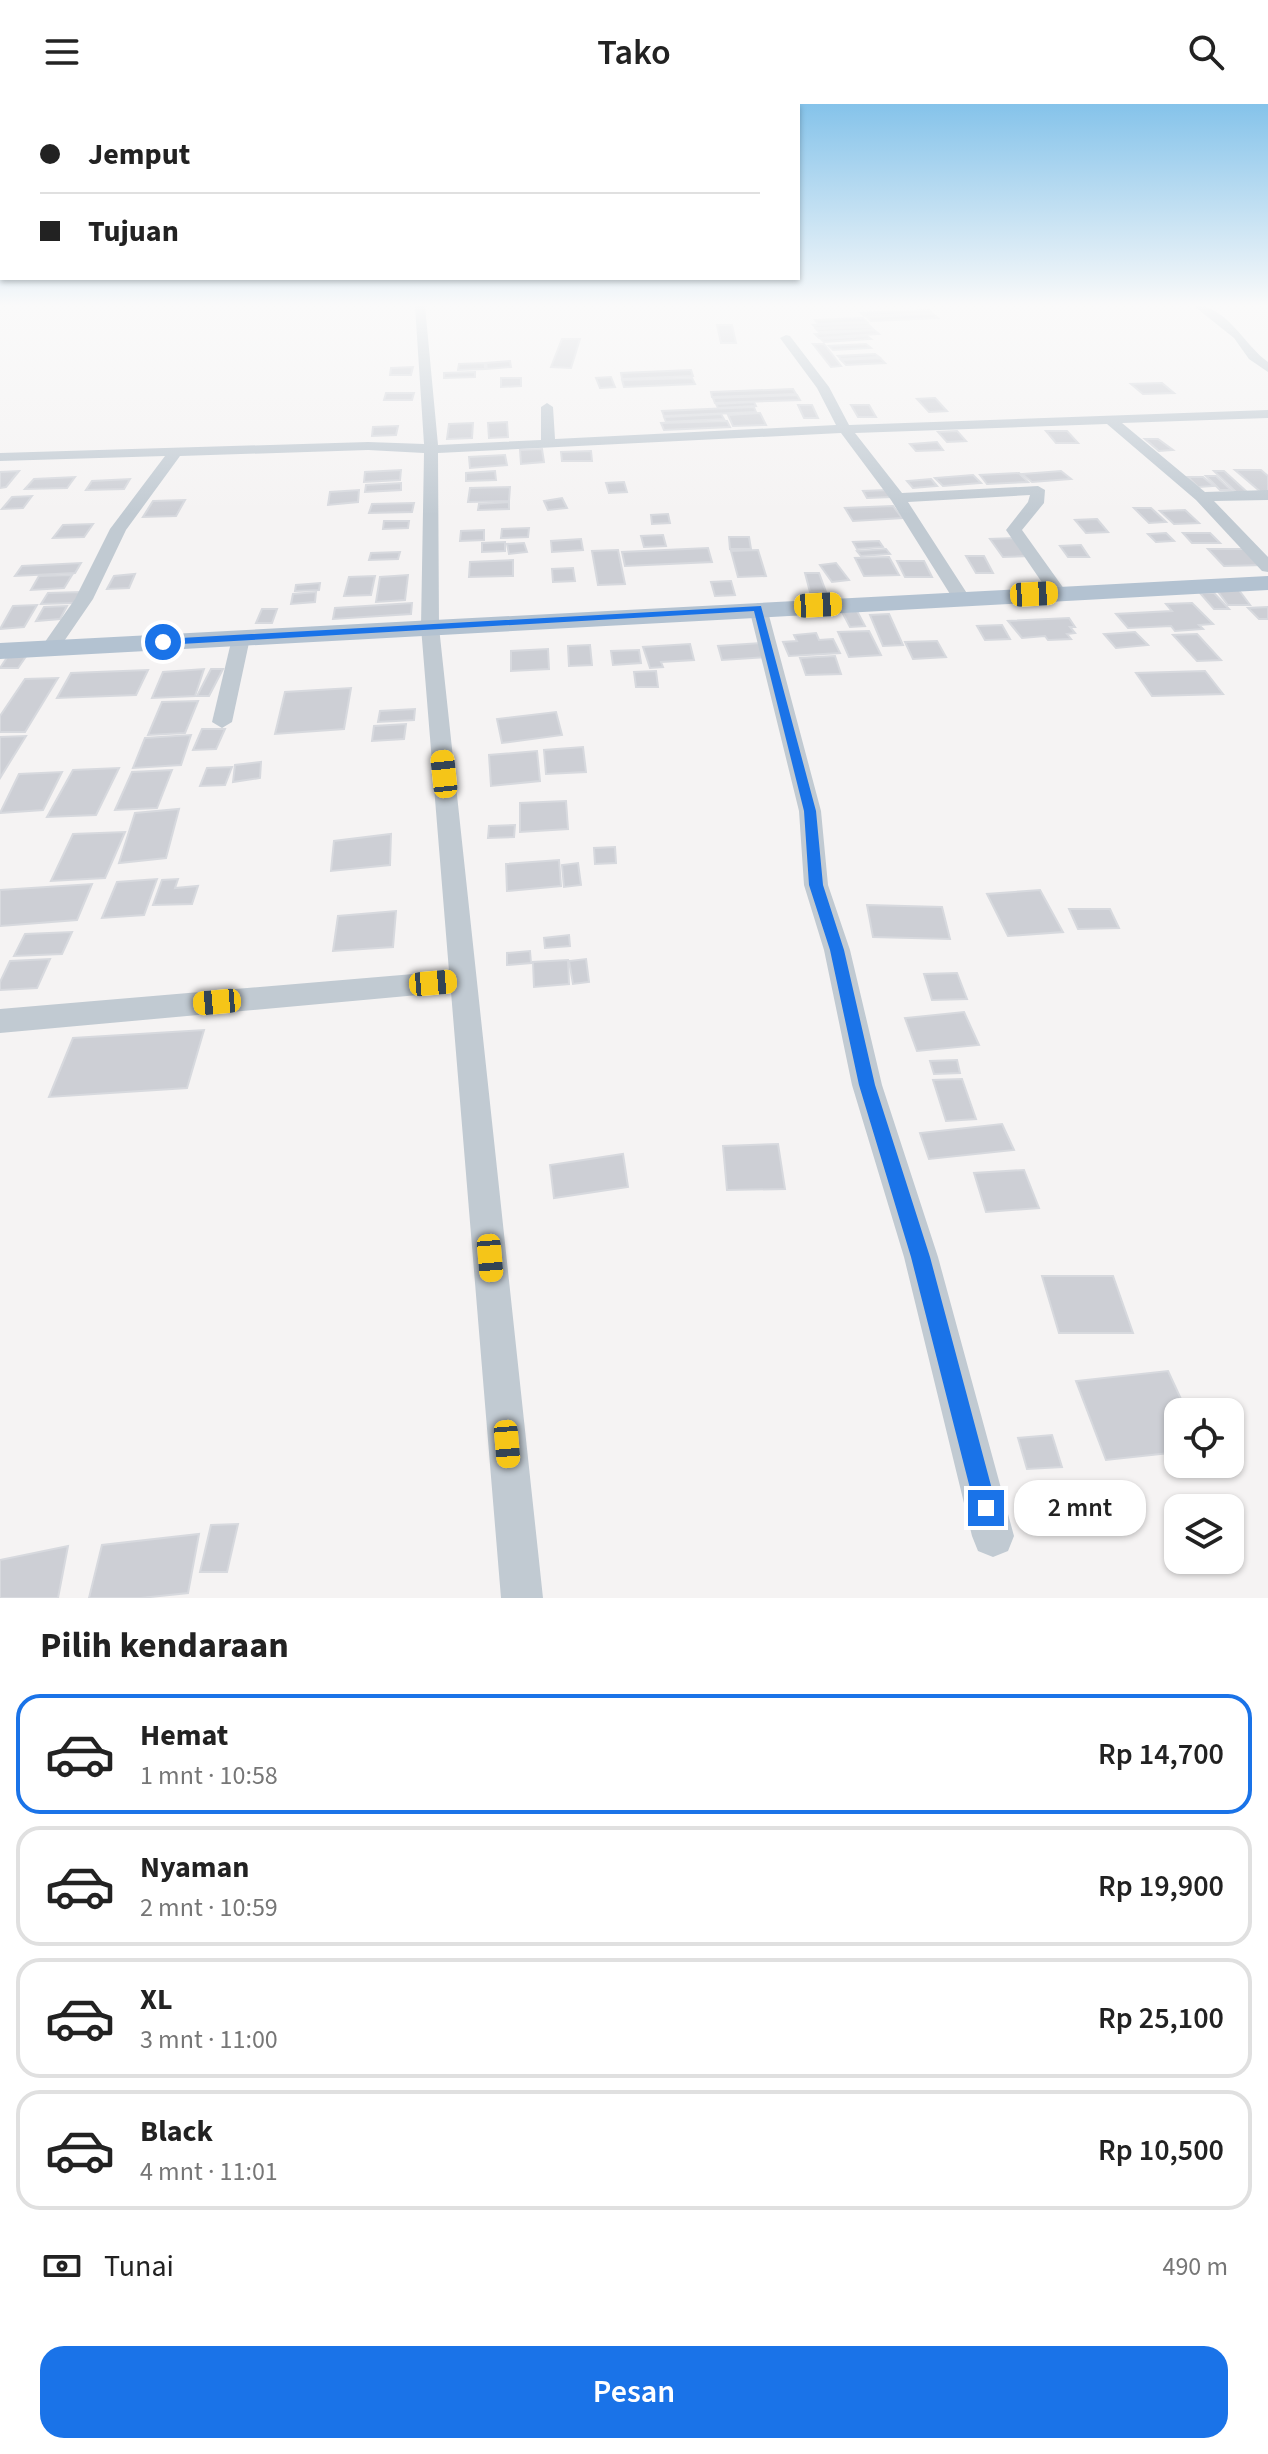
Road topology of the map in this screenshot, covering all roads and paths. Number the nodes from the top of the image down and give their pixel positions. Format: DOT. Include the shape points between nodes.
graph roads {
  1 [pos="425,376"];
  2 [pos="814,376"];
  3 [pos="547,407"];
  4 [pos="1268,414"];
  5 [pos="1109,419"];
  6 [pos="845,429"];
  7 [pos="548,444"];
  8 [pos="431,449"];
  9 [pos="176,451"];
  10 [pos="0,457"];
  11 [pos="1268,495"];
  12 [pos="1201,497"];
  13 [pos="898,498"];
  14 [pos="1268,567"];
  15 [pos="1268,583"];
  16 [pos="1058,593"];
  17 [pos="961,598"];
  18 [pos="758,608"];
  19 [pos="430,627"];
  20 [pos="241,638"];
  21 [pos="49,649"];
  22 [pos="0,651"];
  23 [pos="222,722"];
  24 [pos="464,980"];
  25 [pos="0,1021"];
  26 [pos="993,1536"];
  27 [pos="522,1598"];
  1 -- 8 [label="street"];
  2 -- 6 [label="street"];
  3 -- 7 [label="street"];
  4 -- 5 [label="street"];
  5 -- 6 [label="street"];
  5 -- 12 [label="street"];
  6 -- 7 [label="street"];
  6 -- 13 [label="street"];
  7 -- 8 [label="street"];
  8 -- 9 [label="street"];
  8 -- 19 [label="street"];
  9 -- 10 [label="street"];
  9 -- 21 [label="street" via="118,529 84,599"];
  11 -- 12 [label="street"];
  12 -- 14 [label="street"];
  13 -- 16 [label="street" via="1038,490 1036,503 1014,530"];
  13 -- 17 [label="street"];
  15 -- 16 [label="main road"];
  16 -- 17 [label="main road"];
  17 -- 18 [label="main road"];
  18 -- 19 [label="main road"];
  18 -- 26 [label="street" via="810,811 816,885"];
  19 -- 20 [label="main road"];
  19 -- 24 [label="street"];
  20 -- 21 [label="main road"];
  20 -- 23 [label="street"];
  21 -- 22 [label="main road"];
  24 -- 25 [label="street"];
  24 -- 27 [label="street"];
}
